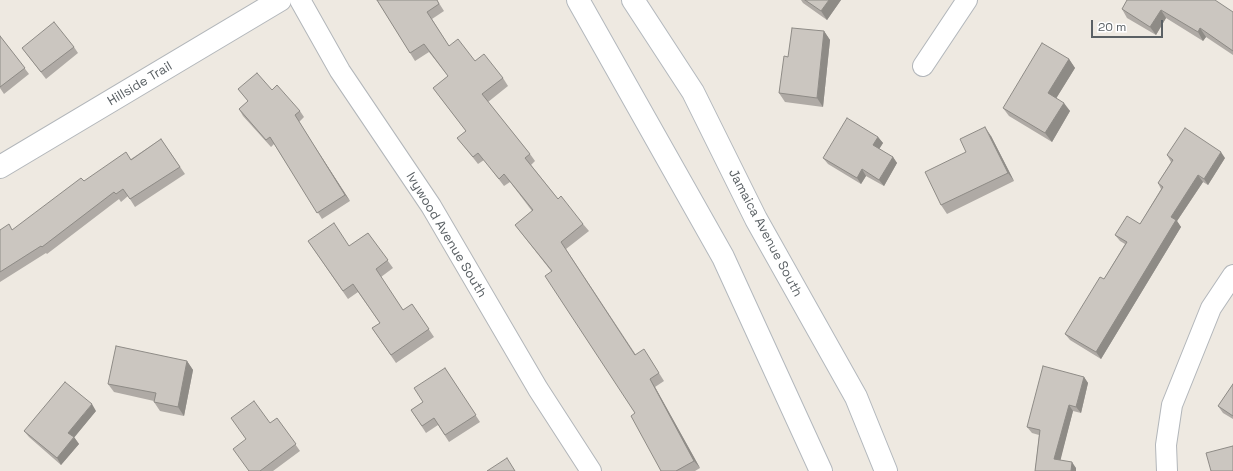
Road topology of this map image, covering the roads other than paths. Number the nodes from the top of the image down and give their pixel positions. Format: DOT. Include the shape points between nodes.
graph roads {
  1 [pos="280,0"];
  2 [pos="300,0"];
  3 [pos="578,0"];
  4 [pos="633,0"];
  5 [pos="967,0"];
  6 [pos="923,66"];
  7 [pos="0,167"];
  8 [pos="1233,275"];
  9 [pos="591,471"];
  10 [pos="821,471"];
  11 [pos="886,471"];
  12 [pos="1167,471"];
  1 -- 7 [label="main road, Hillside Trail"];
  2 -- 9 [label="street, Ivywood Avenue South" via="340,71 431,206 538,389"];
  3 -- 10 [label="main road" via="723,257"];
  4 -- 11 [label="main road, Jamaica Avenue South" via="693,92 756,219 856,397"];
  5 -- 6 [label="street"];
  8 -- 12 [label="street" via="1212,308 1172,405 1166,445"];
}
